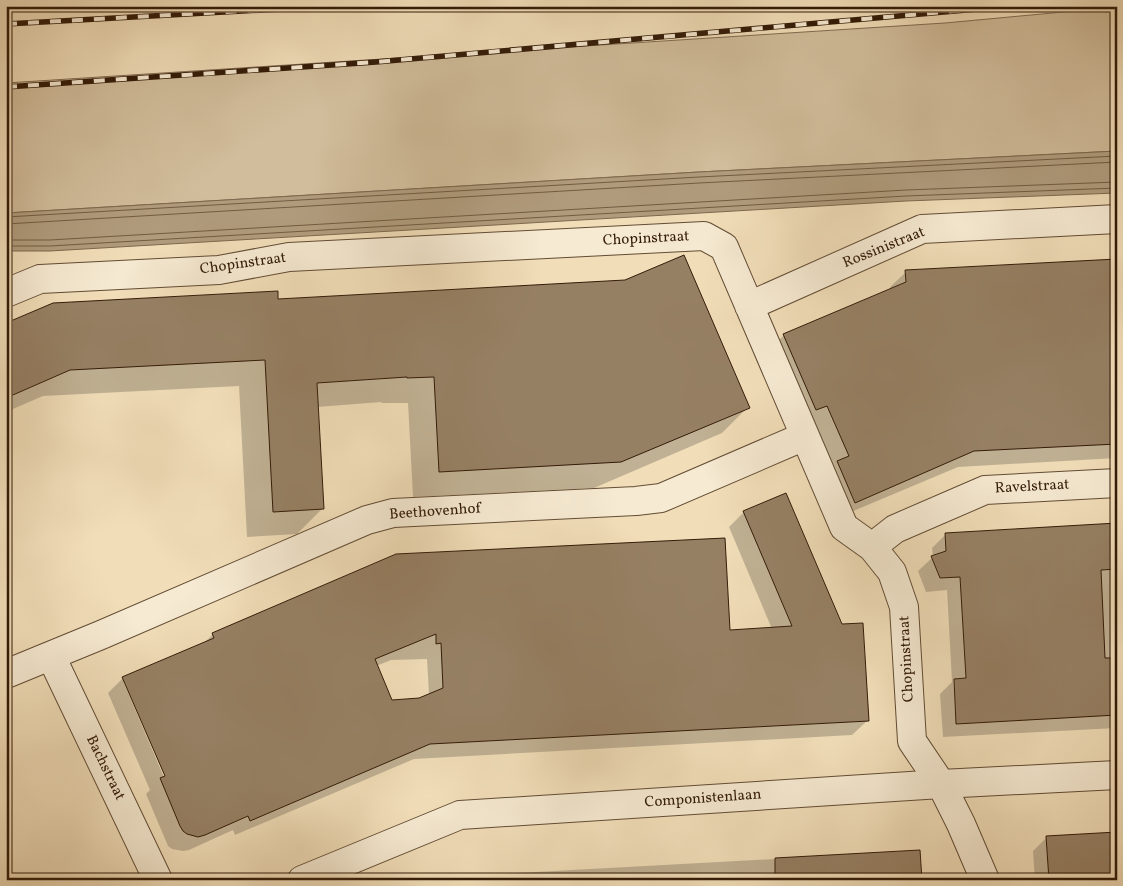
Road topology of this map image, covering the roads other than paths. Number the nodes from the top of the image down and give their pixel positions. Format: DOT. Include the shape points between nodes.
graph roads {
  1 [pos="1117,219"];
  2 [pos="6,293"];
  3 [pos="750,306"];
  4 [pos="805,436"];
  5 [pos="1117,483"];
  6 [pos="872,547"];
  7 [pos="51,656"];
  8 [pos="6,674"];
  9 [pos="1117,775"];
  10 [pos="941,784"];
  11 [pos="318,877"];
  12 [pos="158,880"];
  13 [pos="985,880"];
  1 -- 3 [label="street, Rossinistraat" via="922,229"];
  2 -- 3 [label="street, Chopinstraat" via="40,279 219,270 288,257 704,236 724,247"];
  3 -- 4 [label="street, Chopinstraat"];
  4 -- 6 [label="street, Chopinstraat" via="844,527"];
  4 -- 7 [label="street, Beethovenhof" via="661,498 393,514 367,520"];
  5 -- 6 [label="street, Ravelstraat" via="985,490 895,529"];
  6 -- 10 [label="street, Chopinstraat" via="892,572 904,607 912,741"];
  7 -- 8 [label="street"];
  7 -- 12 [label="street, Bachstraat"];
  9 -- 10 [label="street, Componistenlaan"];
  10 -- 11 [label="street, Componistenlaan" via="460,815"];
  10 -- 13 [label="street, Chopinstraat"];
}
